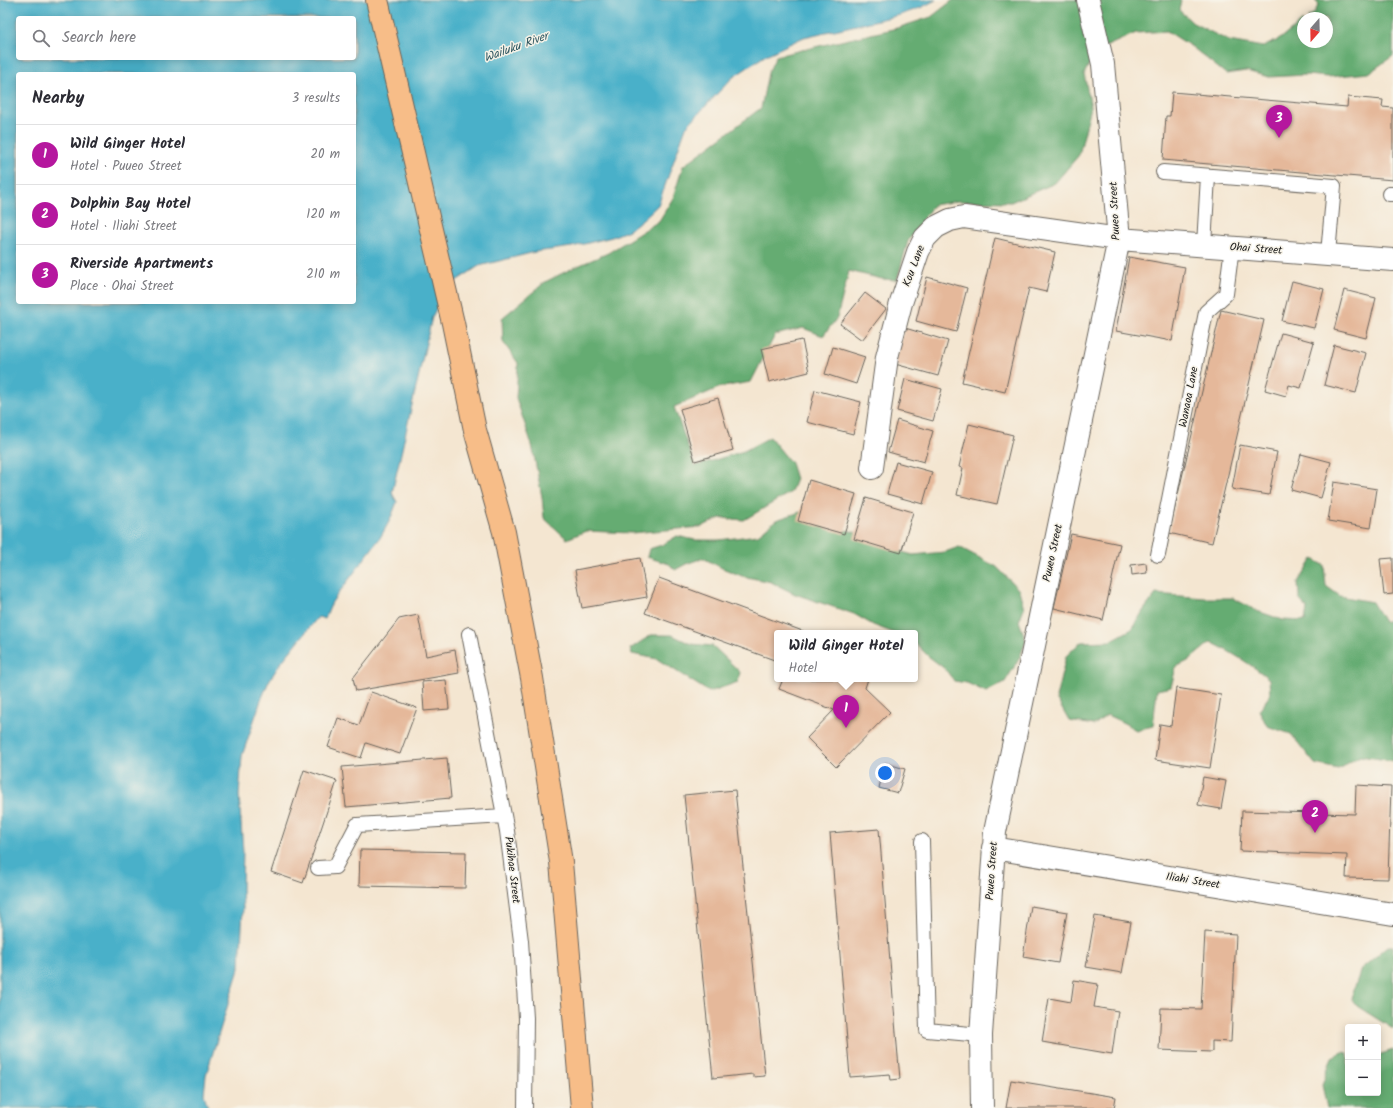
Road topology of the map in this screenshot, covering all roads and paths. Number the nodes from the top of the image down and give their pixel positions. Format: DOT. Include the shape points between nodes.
graph roads {
  1 [pos="377,0"];
  2 [pos="1088,0"];
  3 [pos="1163,172"];
  4 [pos="1208,176"];
  5 [pos="1119,239"];
  6 [pos="1204,245"];
  7 [pos="1232,247"];
  8 [pos="1328,254"];
  9 [pos="1393,260"];
  10 [pos="872,468"];
  11 [pos="1158,555"];
  12 [pos="469,634"];
  13 [pos="504,816"];
  14 [pos="922,841"];
  15 [pos="993,848"];
  16 [pos="318,868"];
  17 [pos="1393,914"];
  18 [pos="981,1035"];
  19 [pos="525,1108"];
  20 [pos="582,1108"];
  21 [pos="982,1108"];
  1 -- 20 [label="main road" via="453,323 475,430 504,532 532,678 561,862"];
  2 -- 5 [label="street, Puueo Street" via="1103,64"];
  3 -- 4 [label="lane"];
  4 -- 6 [label="lane"];
  4 -- 8 [label="lane" via="1334,186"];
  5 -- 6 [label="street, Ohai Street"];
  5 -- 10 [label="street, Kou Lane" via="964,217 936,227 925,238 918,252 901,303 887,357"];
  5 -- 15 [label="street, Puueo Street"];
  6 -- 7 [label="street, Ohai Street"];
  7 -- 8 [label="street, Ohai Street"];
  7 -- 11 [label="lane, Wanaoa Lane" via="1226,294 1206,312"];
  8 -- 9 [label="street, Ohai Street"];
  12 -- 13 [label="lane, Pukihae Street"];
  13 -- 16 [label="lane" via="357,824 335,867"];
  13 -- 19 [label="lane, Pukihae Street" via="521,941 526,1018"];
  14 -- 18 [label="lane" via="927,1030"];
  15 -- 17 [label="street, Iliahi Street"];
  15 -- 18 [label="street, Puueo Street"];
  18 -- 21 [label="street, Puueo Street"];
}
